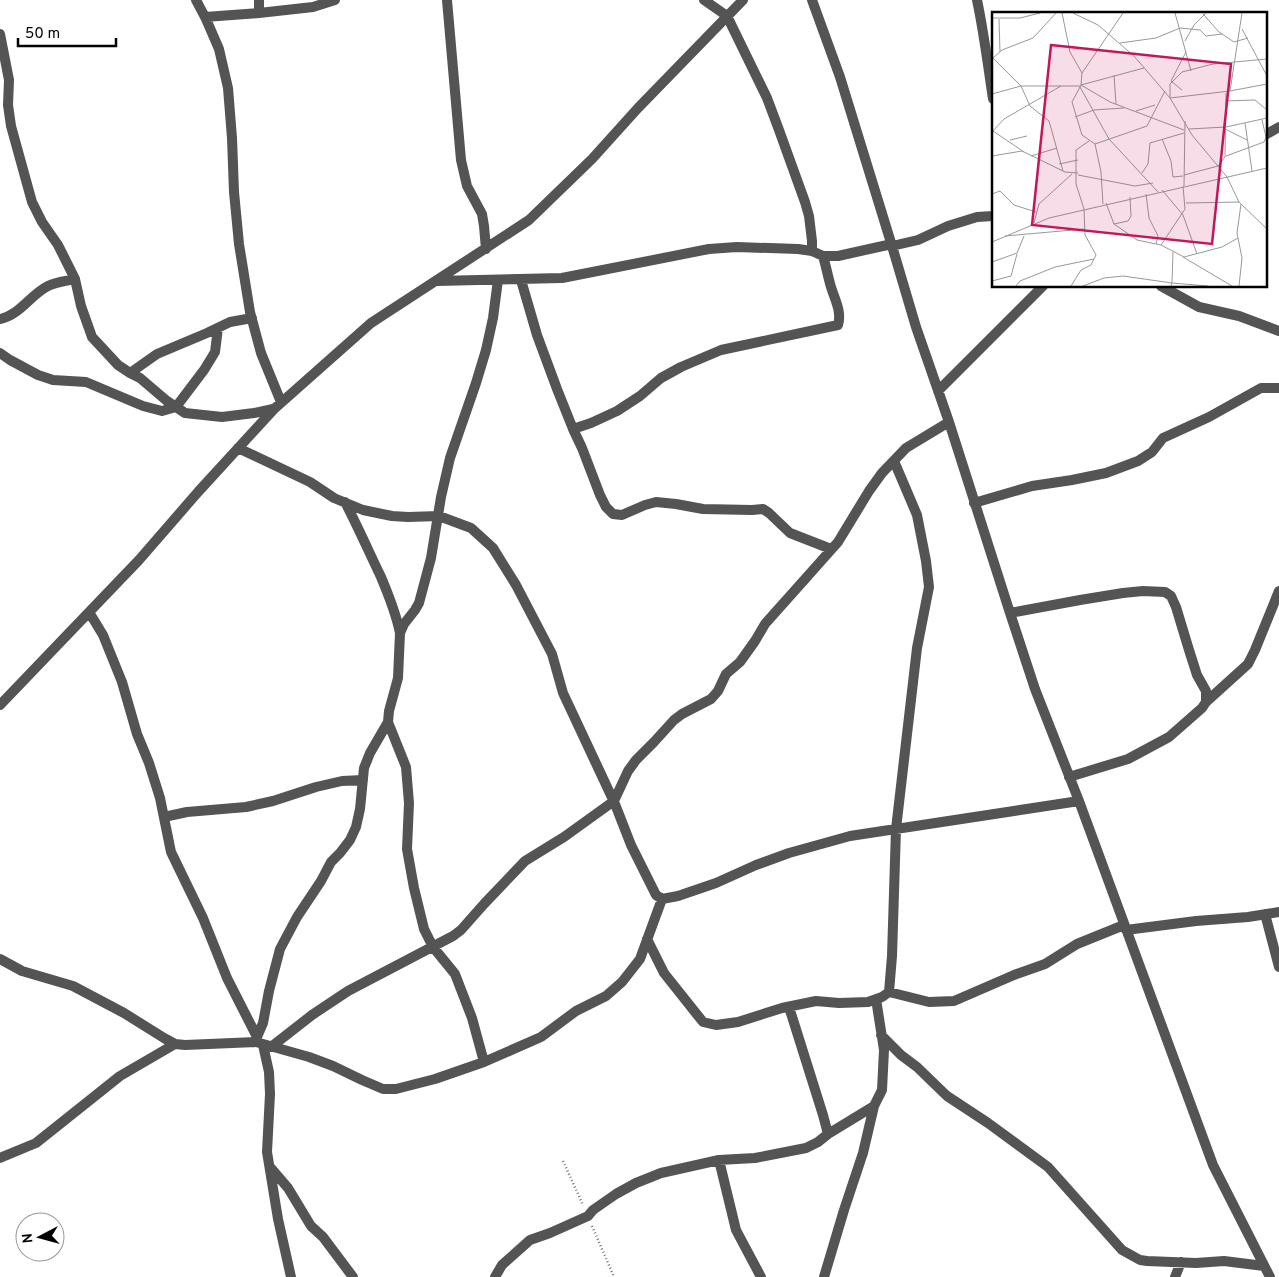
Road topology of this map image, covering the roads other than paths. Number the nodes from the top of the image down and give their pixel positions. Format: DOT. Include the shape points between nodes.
graph roads {
  1 [pos="196,0"];
  2 [pos="259,0"];
  3 [pos="334,0"];
  4 [pos="456,0"];
  5 [pos="704,0"];
  6 [pos="743,0"];
  7 [pos="812,0"];
  8 [pos="977,0"];
  9 [pos="448,5"];
  10 [pos="259,13"];
  11 [pos="727,16"];
  12 [pos="205,17"];
  13 [pos="0,34"];
  14 [pos="992,91"];
  15 [pos="1279,127"];
  16 [pos="1266,134"];
  17 [pos="992,216"];
  18 [pos="892,245"];
  19 [pos="486,248"];
  20 [pos="812,251"];
  21 [pos="823,256"];
  22 [pos="75,279"];
  23 [pos="498,280"];
  24 [pos="521,280"];
  25 [pos="436,281"];
  26 [pos="1041,288"];
  27 [pos="1165,288"];
  28 [pos="252,318"];
  29 [pos="0,319"];
  30 [pos="218,328"];
  31 [pos="1279,331"];
  32 [pos="0,353"];
  33 [pos="130,373"];
  34 [pos="1279,388"];
  35 [pos="938,391"];
  36 [pos="277,405"];
  37 [pos="176,407"];
  38 [pos="949,422"];
  39 [pos="573,429"];
  40 [pos="238,448"];
  41 [pos="894,461"];
  42 [pos="345,502"];
  43 [pos="974,503"];
  44 [pos="438,516"];
  45 [pos="831,550"];
  46 [pos="1279,591"];
  47 [pos="89,612"];
  48 [pos="1010,614"];
  49 [pos="400,633"];
  50 [pos="1206,702"];
  51 [pos="0,705"];
  52 [pos="388,722"];
  53 [pos="1070,777"];
  54 [pos="363,780"];
  55 [pos="1079,800"];
  56 [pos="614,801"];
  57 [pos="164,817"];
  58 [pos="896,829"];
  59 [pos="662,899"];
  60 [pos="1279,912"];
  61 [pos="1265,914"];
  62 [pos="1125,927"];
  63 [pos="647,939"];
  64 [pos="434,947"];
  65 [pos="0,959"];
  66 [pos="1279,967"];
  67 [pos="889,992"];
  68 [pos="876,999"];
  69 [pos="789,1007"];
  70 [pos="882,1035"];
  71 [pos="262,1043"];
  72 [pos="176,1044"];
  73 [pos="484,1062"];
  74 [pos="874,1106"];
  75 [pos="828,1134"];
  76 [pos="0,1158"];
  77 [pos="719,1160"];
  78 [pos="269,1166"];
  79 [pos="1180,1262"];
  80 [pos="1264,1266"];
  81 [pos="291,1277"];
  82 [pos="353,1277"];
  83 [pos="495,1277"];
  84 [pos="761,1277"];
  85 [pos="824,1277"];
  86 [pos="1175,1277"];
  87 [pos="1270,1277"];
  1 -- 12 [label="street"];
  2 -- 10 [label="street"];
  3 -- 10 [label="street" via="314,7"];
  4 -- 9 [label="street"];
  5 -- 11 [label="street"];
  6 -- 11 [label="street"];
  7 -- 18 [label="street" via="840,77"];
  8 -- 14 [label="street"];
  9 -- 19 [label="street" via="461,160 467,186 482,214"];
  10 -- 12 [label="street"];
  11 -- 19 [label="street" via="592,159 529,220"];
  11 -- 20 [label="street" via="779,130 809,216"];
  12 -- 28 [label="street" via="219,49 228,88 239,244"];
  13 -- 22 [label="street" via="9,80 11,126 32,202"];
  15 -- 16 [label="street"];
  17 -- 18 [label="street" via="977,217 918,240"];
  18 -- 21 [label="street"];
  18 -- 35 [label="street"];
  19 -- 25 [label="street"];
  20 -- 21 [label="street"];
  20 -- 24 [label="street" via="737,247 709,249 562,278"];
  21 -- 39 [label="street" via="838,307 838,325 722,350 661,378 617,411"];
  22 -- 29 [label="street" via="49,286 32,296 22,308"];
  22 -- 33 [label="street" via="92,337"];
  23 -- 24 [label="street"];
  23 -- 25 [label="street"];
  23 -- 44 [label="street" via="486,350 450,458"];
  24 -- 39 [label="street" via="540,344"];
  25 -- 36 [label="street" via="371,323"];
  26 -- 35 [label="street"];
  27 -- 31 [label="street" via="1200,307 1239,316"];
  28 -- 30 [label="street"];
  28 -- 36 [label="street"];
  30 -- 33 [label="street" via="157,354"];
  30 -- 37 [label="street" via="215,352"];
  32 -- 37 [label="street" via="53,380 86,382 162,411"];
  33 -- 37 [label="street"];
  34 -- 43 [label="street" via="1261,388 1210,417 1163,438 1152,452 1138,461 1106,473 1032,486"];
  35 -- 38 [label="street"];
  36 -- 37 [label="street" via="254,413 222,417 184,413"];
  36 -- 40 [label="street"];
  38 -- 41 [label="street" via="906,448"];
  38 -- 43 [label="street"];
  39 -- 45 [label="street" via="606,507 613,514 622,515 656,502 703,510 763,509 790,533"];
  40 -- 42 [label="street"];
  40 -- 47 [label="street"];
  41 -- 45 [label="street" via="869,490"];
  41 -- 58 [label="street" via="917,515 929,588 917,648"];
  42 -- 44 [label="street" via="363,510 392,516"];
  42 -- 49 [label="street" via="393,604"];
  43 -- 48 [label="street"];
  44 -- 49 [label="street" via="419,603"];
  44 -- 56 [label="street" via="471,528 493,548 516,585 552,654 564,693"];
  45 -- 56 [label="street" via="765,624 711,699 674,720 636,760"];
  46 -- 50 [label="street" via="1248,664"];
  47 -- 51 [label="street"];
  47 -- 57 [label="street" via="103,635 122,682"];
  48 -- 50 [label="street" via="1143,590 1165,592 1171,596 1176,608 1194,667 1206,690"];
  48 -- 53 [label="street"];
  49 -- 52 [label="street" via="398,678"];
  50 -- 53 [label="street" via="1169,737 1128,758"];
  52 -- 54 [label="street" via="370,754"];
  52 -- 64 [label="street" via="406,767 409,803 407,849 418,908"];
  53 -- 55 [label="street"];
  54 -- 57 [label="street" via="342,781 246,807"];
  54 -- 71 [label="street" via="358,818 350,840 331,862 280,949 269,991"];
  55 -- 58 [label="street"];
  55 -- 62 [label="street"];
  56 -- 59 [label="street" via="631,845 656,895"];
  56 -- 64 [label="street" via="525,861 461,930"];
  57 -- 71 [label="street" via="172,852 227,978"];
  58 -- 59 [label="street" via="850,836 789,852 716,883"];
  58 -- 67 [label="street"];
  59 -- 63 [label="street"];
  60 -- 61 [label="street"];
  61 -- 62 [label="street"];
  61 -- 66 [label="street"];
  62 -- 67 [label="street" via="1077,944 1045,964 954,1001 928,1002"];
  62 -- 80 [label="street" via="1213,1165"];
  63 -- 69 [label="street" via="664,974 703,1022 716,1025 738,1022"];
  63 -- 73 [label="street" via="640,960 606,996 576,1011 541,1037"];
  64 -- 71 [label="street" via="348,991"];
  64 -- 73 [label="street" via="455,974"];
  65 -- 72 [label="street" via="22,970 73,986"];
  67 -- 68 [label="street"];
  68 -- 69 [label="street" via="839,1003 816,1001"];
  68 -- 70 [label="street"];
  69 -- 75 [label="street"];
  70 -- 74 [label="street" via="882,1090"];
  70 -- 79 [label="street" via="947,1096 1048,1167 1122,1250 1140,1260"];
  71 -- 72 [label="street"];
  71 -- 73 [label="street" via="333,1066 384,1089 435,1079"];
  71 -- 78 [label="street" via="269,1072"];
  72 -- 76 [label="street" via="120,1076 36,1144"];
  74 -- 75 [label="street"];
  74 -- 85 [label="street" via="863,1153"];
  75 -- 77 [label="street" via="806,1148 755,1158"];
  77 -- 83 [label="street" via="661,1173 636,1183 588,1216 530,1240 502,1265"];
  77 -- 84 [label="street" via="736,1230"];
  78 -- 81 [label="street"];
  78 -- 82 [label="street" via="288,1188 311,1226"];
  79 -- 80 [label="street" via="1224,1261"];
  79 -- 86 [label="street"];
  80 -- 87 [label="street"];
}
